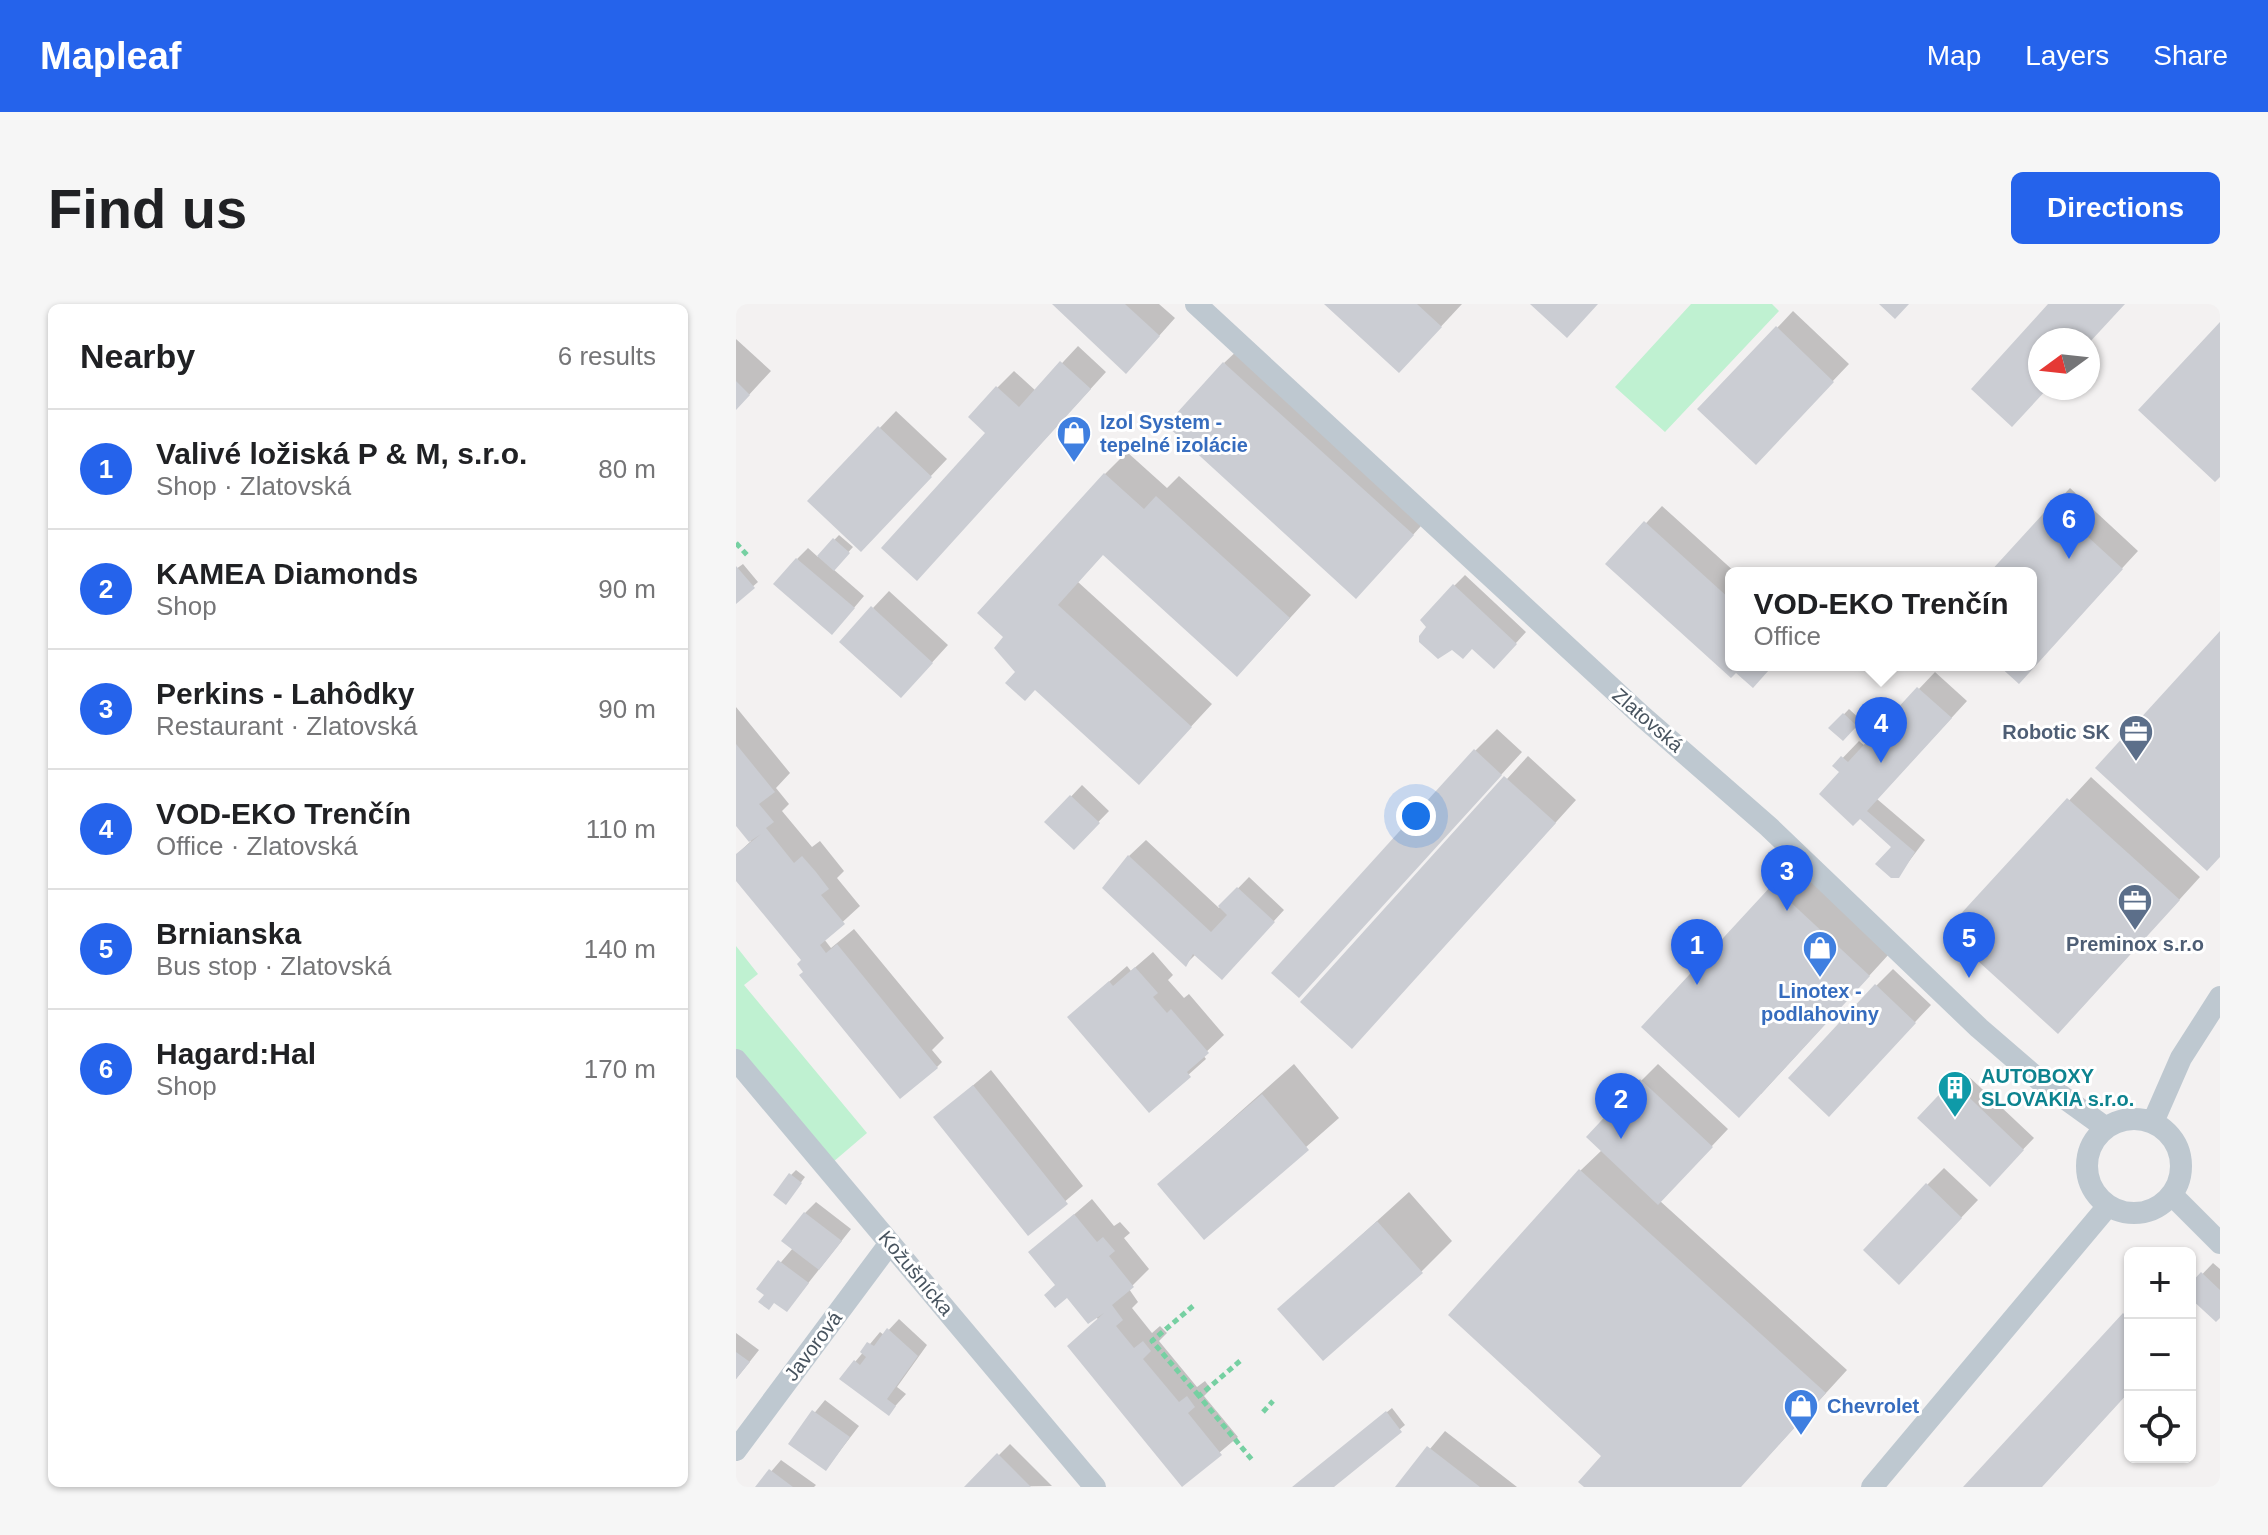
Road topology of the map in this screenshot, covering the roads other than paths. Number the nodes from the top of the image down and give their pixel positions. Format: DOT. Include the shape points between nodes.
graph roads {
  1 [pos="1196,304"];
  2 [pos="2220,997"];
  3 [pos="736,1060"];
  4 [pos="2153,1122"];
  5 [pos="2106,1128"];
  6 [pos="2172,1195"];
  7 [pos="2108,1206"];
  8 [pos="890,1243"];
  9 [pos="2220,1243"];
  10 [pos="736,1450"];
  11 [pos="1095,1487"];
  12 [pos="1872,1487"];
  1 -- 5 [label="street, Zlatovská" via="1769,827 1979,1028"];
  2 -- 4 [label="street" via="2181,1058"];
  3 -- 8 [label="street, Kožušnícka"];
  4 -- 5 [label="street" via="2120,1120"];
  4 -- 6 [label="street" via="2171,1134 2181,1154 2182,1175"];
  5 -- 7 [label="street" via="2093,1141 2087,1158 2088,1177"];
  6 -- 7 [label="street" via="2143,1213"];
  6 -- 9 [label="street"];
  7 -- 12 [label="street"];
  8 -- 10 [label="street, Javorová"];
  8 -- 11 [label="street, Kožušnícka"];
}
